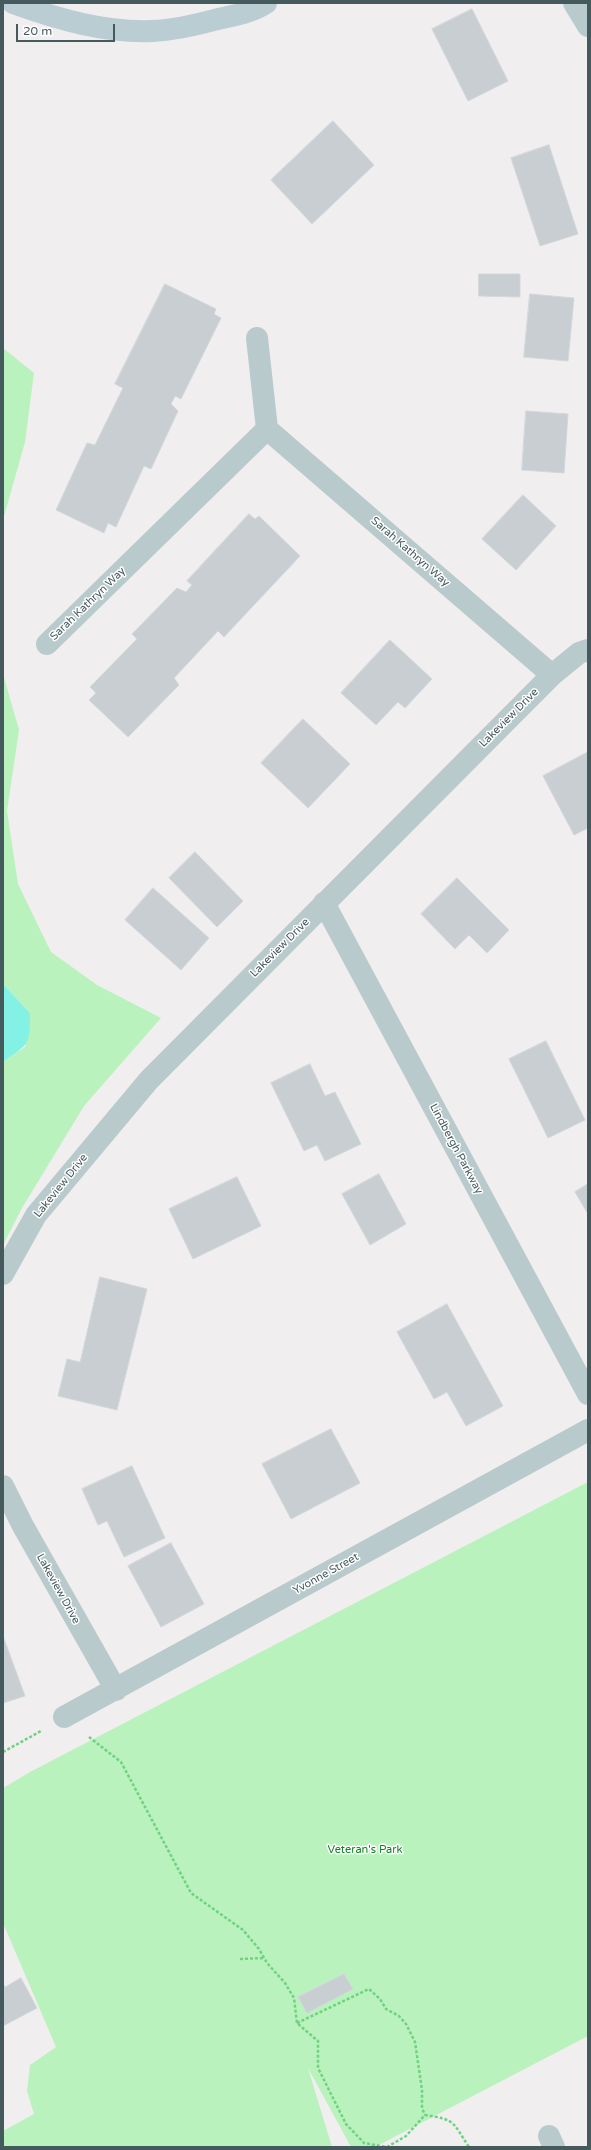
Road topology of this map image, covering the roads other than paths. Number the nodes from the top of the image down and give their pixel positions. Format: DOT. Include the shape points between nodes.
graph roads {
  1 [pos="13,3"];
  2 [pos="266,3"];
  3 [pos="574,3"];
  4 [pos="588,26"];
  5 [pos="257,338"];
  6 [pos="267,429"];
  7 [pos="47,644"];
  8 [pos="588,650"];
  9 [pos="552,675"];
  10 [pos="324,903"];
  11 [pos="3,1274"];
  12 [pos="588,1394"];
  13 [pos="588,1430"];
  14 [pos="3,1486"];
  15 [pos="116,1690"];
  16 [pos="64,1717"];
  1 -- 2 [label="street" via="54,18 115,29 151,31 224,18"];
  3 -- 4 [label="street"];
  5 -- 6 [label="street"];
  6 -- 7 [label="street, Sarah Kathryn Way"];
  6 -- 9 [label="street, Sarah Kathryn Way"];
  8 -- 9 [label="street, Lakeview Drive" via="580,652"];
  9 -- 10 [label="street, Lakeview Drive"];
  10 -- 11 [label="street, Lakeview Drive" via="149,1080 36,1215"];
  10 -- 12 [label="street, Lindbergh Parkway"];
  13 -- 15 [label="street, Yvonne Street"];
  14 -- 15 [label="street, Lakeview Drive"];
  15 -- 16 [label="street, Yvonne Street"];
}
